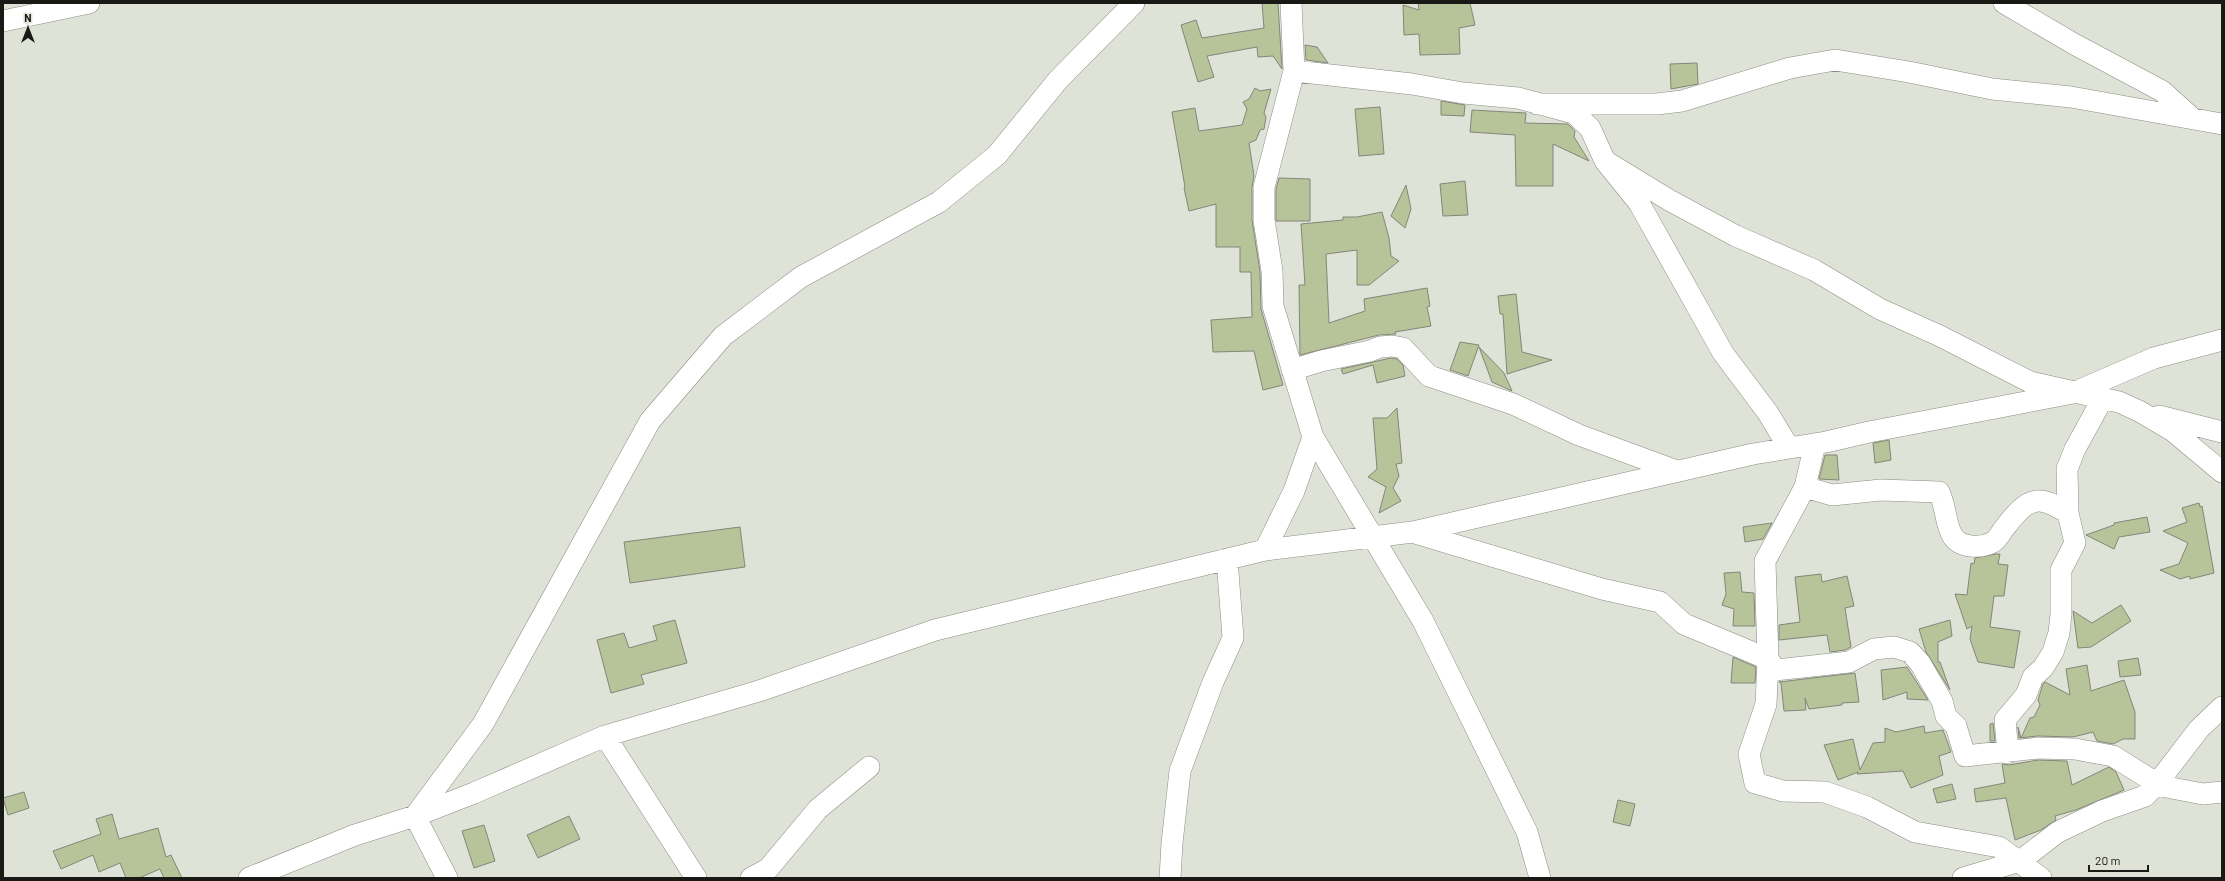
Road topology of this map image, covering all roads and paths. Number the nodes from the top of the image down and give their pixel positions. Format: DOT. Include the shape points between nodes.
graph roads {
  1 [pos="89,3"];
  2 [pos="1134,3"];
  3 [pos="1291,3"];
  4 [pos="2004,3"];
  5 [pos="3,21"];
  6 [pos="1294,71"];
  7 [pos="1537,104"];
  8 [pos="2193,118"];
  9 [pos="2222,124"];
  10 [pos="1605,161"];
  11 [pos="2222,340"];
  12 [pos="1292,370"];
  13 [pos="2073,393"];
  14 [pos="2103,398"];
  15 [pos="2139,411"];
  16 [pos="2222,432"];
  17 [pos="1313,437"];
  18 [pos="1815,444"];
  19 [pos="1790,448"];
  20 [pos="1677,471"];
  21 [pos="2222,472"];
  22 [pos="1805,487"];
  23 [pos="2068,512"];
  24 [pos="1413,532"];
  25 [pos="1372,536"];
  26 [pos="1266,550"];
  27 [pos="1227,559"];
  28 [pos="1768,659"];
  29 [pos="2222,707"];
  30 [pos="605,736"];
  31 [pos="2008,753"];
  32 [pos="869,767"];
  33 [pos="2156,785"];
  34 [pos="2222,792"];
  35 [pos="415,816"];
  36 [pos="2020,861"];
  37 [pos="249,878"];
  38 [pos="447,878"];
  39 [pos="696,878"];
  40 [pos="751,878"];
  41 [pos="1170,878"];
  42 [pos="1540,878"];
  43 [pos="1964,878"];
  44 [pos="2041,878"];
  1 -- 5 [label="street"];
  2 -- 35 [label="street" via="1058,80 991,160 939,202 801,277 723,336 650,421 483,724"];
  3 -- 6 [label="street"];
  4 -- 8 [label="street" via="2162,91"];
  6 -- 7 [label="street" via="1518,98"];
  6 -- 12 [label="street" via="1264,187 1264,220 1272,271 1273,306"];
  7 -- 8 [label="street" via="1657,104 1682,101 1790,68 1835,60 1992,89 2071,97"];
  7 -- 10 [label="street" via="1574,113 1590,128"];
  8 -- 9 [label="street"];
  10 -- 13 [label="street" via="1669,200 1736,236 1814,270 1880,309 2030,382"];
  10 -- 19 [label="street" via="1639,203 1723,353 1768,413"];
  11 -- 13 [label="street" via="2154,358"];
  12 -- 17 [label="street"];
  12 -- 20 [label="street" via="1380,347 1403,348 1429,376 1512,404 1579,434"];
  13 -- 14 [label="street"];
  13 -- 18 [label="street"];
  14 -- 15 [label="street"];
  14 -- 23 [label="street" via="2075,448 2067,469"];
  15 -- 16 [label="street"];
  15 -- 21 [label="street" via="2173,431"];
  17 -- 25 [label="street"];
  17 -- 26 [label="street" via="1294,491"];
  18 -- 19 [label="street"];
  18 -- 22 [label="street"];
  19 -- 20 [label="street"];
  20 -- 24 [label="street"];
  22 -- 23 [label="street" via="1832,495 1882,490 1939,492 1953,536 1958,543 1969,546 1983,546 1994,542 2025,506 2037,502 2050,503"];
  22 -- 28 [label="street" via="1765,561"];
  23 -- 31 [label="street" via="2075,543 2061,570 2059,633 2053,652 2043,668 2033,677 2026,695 2005,720"];
  24 -- 25 [label="street"];
  24 -- 28 [label="street" via="1602,588 1660,602 1684,624"];
  25 -- 26 [label="street"];
  25 -- 42 [label="street" via="1423,621 1526,832"];
  26 -- 27 [label="street"];
  27 -- 30 [label="street" via="935,630 759,690"];
  27 -- 41 [label="street" via="1233,638 1213,682 1180,771"];
  28 -- 31 [label="street" via="1776,670 1849,662 1874,649 1894,647 1910,652 1920,663 1942,701 1946,716 1956,726 1965,756"];
  28 -- 36 [label="street" via="1766,704 1749,754 1755,783 1783,791 1825,792 1867,807 1915,832 1999,847"];
  29 -- 33 [label="street" via="2199,730"];
  30 -- 35 [label="street"];
  30 -- 39 [label="street"];
  31 -- 33 [label="street" via="2038,748 2075,749 2113,756"];
  32 -- 40 [label="street" via="818,809 768,869"];
  33 -- 34 [label="street" via="2203,794"];
  33 -- 36 [label="street" via="2145,796 2102,811 2058,832"];
  35 -- 37 [label="street" via="355,835"];
  35 -- 38 [label="street"];
  36 -- 43 [label="street"];
  36 -- 44 [label="street"];
}
